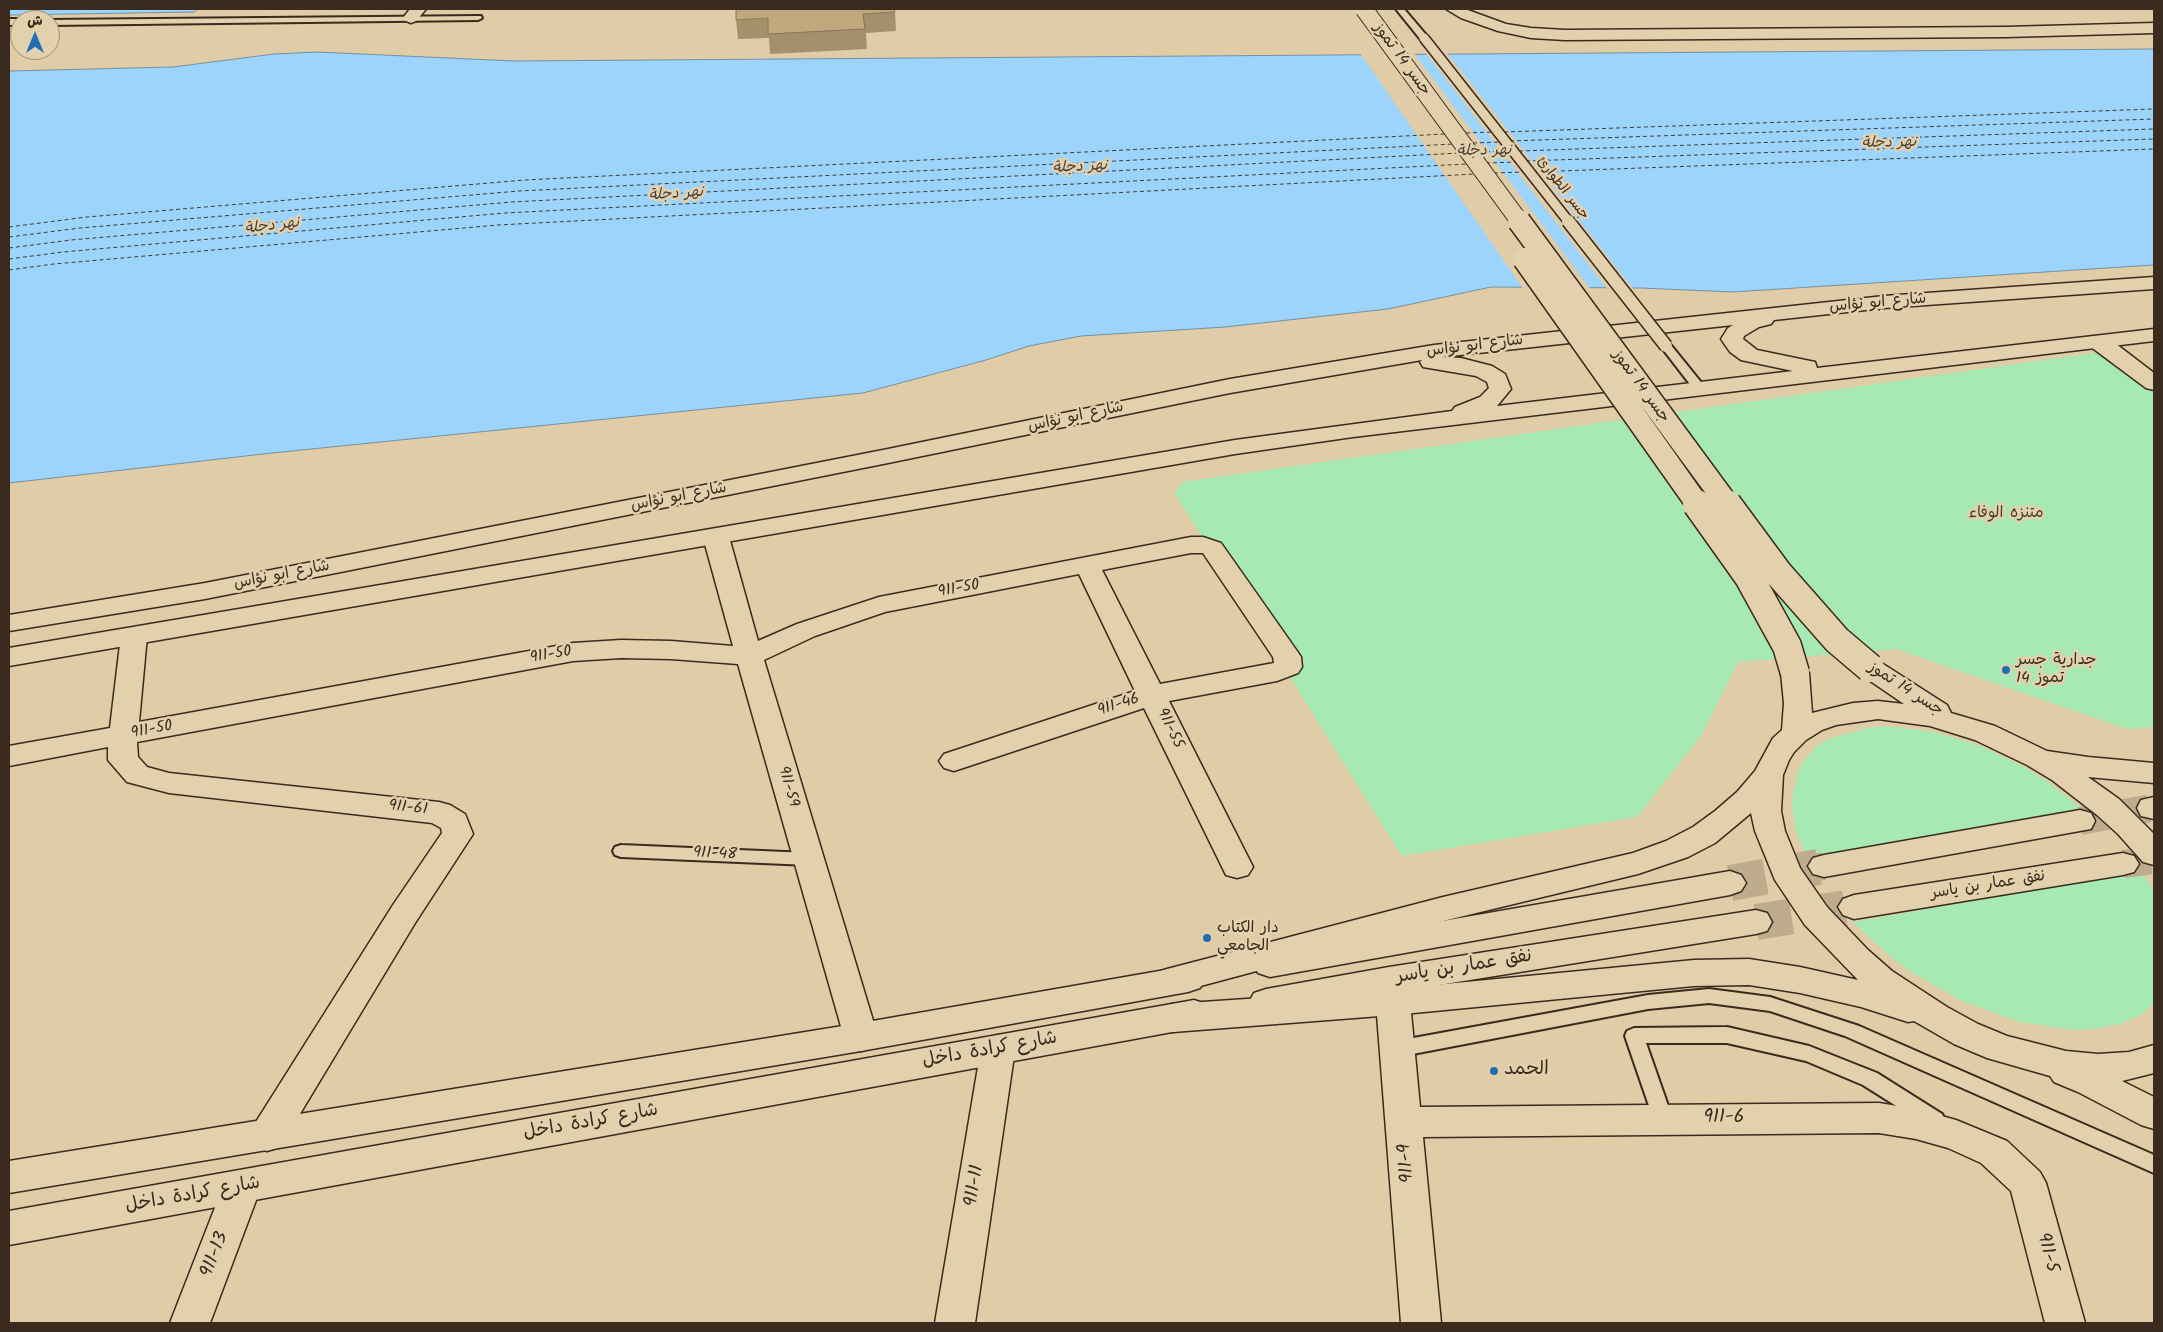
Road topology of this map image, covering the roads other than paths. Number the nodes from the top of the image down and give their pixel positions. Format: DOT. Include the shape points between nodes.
graph roads {
  1 [pos="1347,9"];
  2 [pos="1364,9"];
  3 [pos="1400,9"];
  4 [pos="1454,9"];
  5 [pos="414,14"];
  6 [pos="478,18"];
  7 [pos="60,22"];
  8 [pos="2154,28"];
  9 [pos="2154,283"];
  10 [pos="1884,302"];
  11 [pos="2154,336"];
  12 [pos="2099,342"];
  13 [pos="1974,356"];
  14 [pos="2154,384"];
  15 [pos="1230,386"];
  16 [pos="1700,389"];
  17 [pos="1353,430"];
  18 [pos="716,537"];
  19 [pos="1087,565"];
  20 [pos="9,623"];
  21 [pos="134,636"];
  22 [pos="749,656"];
  23 [pos="9,657"];
  24 [pos="1288,667"];
  25 [pos="1152,695"];
  26 [pos="1958,724"];
  27 [pos="1796,733"];
  28 [pos="122,736"];
  29 [pos="9,756"];
  30 [pos="2037,758"];
  31 [pos="954,761"];
  32 [pos="2154,773"];
  33 [pos="1768,775"];
  34 [pos="2080,821"];
  35 [pos="621,851"];
  36 [pos="2154,854"];
  37 [pos="809,859"];
  38 [pos="2123,864"];
  39 [pos="1824,866"];
  40 [pos="1237,867"];
  41 [pos="1730,883"];
  42 [pos="1854,907"];
  43 [pos="1756,922"];
  44 [pos="1167,982"];
  45 [pos="1393,1002"];
  46 [pos="1935,1017"];
  47 [pos="1173,1018"];
  48 [pos="861,1037"];
  49 [pos="998,1049"];
  50 [pos="1397,1049"];
  51 [pos="2032,1058"];
  52 [pos="2154,1059"];
  53 [pos="2154,1114"];
  54 [pos="1663,1120"];
  55 [pos="1404,1122"];
  56 [pos="267,1136"];
  57 [pos="1965,1139"];
  58 [pos="2154,1164"];
  59 [pos="9,1177"];
  60 [pos="2027,1183"];
  61 [pos="242,1187"];
  62 [pos="9,1228"];
  63 [pos="190,1323"];
  64 [pos="954,1323"];
  65 [pos="1421,1323"];
  66 [pos="2065,1323"];
  1 -- 27 [label="main road, جسر 14 تموز, bridge" via="1749,577 1787,646 1795,673"];
  2 -- 26 [label="main road, جسر 14 تموز, bridge" via="1778,573 1837,640 1870,668"];
  3 -- 16 [label="lane, جسر الطوارئ, bridge"];
  4 -- 8 [label="main road" via="1504,28 1566,35"];
  5 -- 6 [label="lane"];
  5 -- 7 [label="lane"];
  9 -- 10 [label="main road, شارع ابو نؤاس"];
  10 -- 13 [label="main road" via="1752,323 1735,332 1732,339 1749,355 1805,367 1848,367"];
  10 -- 15 [label="main road, شارع ابو نؤاس" via="1434,351"];
  11 -- 12 [label="main road, شارع ابو نؤاس"];
  12 -- 13 [label="main road, شارع ابو نؤاس"];
  12 -- 14 [label="main road"];
  13 -- 16 [label="main road, شارع ابو نؤاس"];
  15 -- 17 [label="main road" via="1346,369 1425,362 1461,365 1484,371 1497,379 1500,389 1488,402 1470,411"];
  15 -- 20 [label="main road, شارع ابو نؤاس" via="205,591"];
  16 -- 17 [label="main road, شارع ابو نؤاس"];
  17 -- 18 [label="main road, شارع ابو نؤاس" via="1225,448"];
  18 -- 21 [label="main road, شارع ابو نؤاس"];
  18 -- 22 [label="main road, 911-59"];
  19 -- 22 [label="main road, 911-50" via="879,605 806,630"];
  19 -- 24 [label="main road, 911-50" via="1191,545 1204,544 1212,548 1287,657"];
  19 -- 25 [label="main road, 911-55"];
  21 -- 23 [label="main road, شارع ابو نؤاس"];
  21 -- 28 [label="main road, 911-61"];
  22 -- 28 [label="main road, 911-50" via="671,650 573,652"];
  22 -- 37 [label="main road, 911-59"];
  24 -- 25 [label="main road, 911-46" via="1277,672"];
  25 -- 31 [label="main road, 911-46"];
  25 -- 40 [label="main road, 911-55"];
  26 -- 27 [label="main road" via="1904,712 1878,710 1831,716"];
  26 -- 30 [label="main road"];
  27 -- 33 [label="main road" via="1783,745"];
  28 -- 29 [label="main road, 911-50"];
  28 -- 56 [label="main road, 911-61" via="123,760 137,775 169,783 439,813 454,822 458,834 404,914"];
  30 -- 32 [label="main road"];
  30 -- 36 [label="main road" via="2108,807"];
  33 -- 44 [label="main road" via="1748,799 1704,835 1638,863 1443,909"];
  33 -- 46 [label="main road" via="1766,811 1770,830 1786,872 1800,894 1856,959 1887,985"];
  34 -- 39 [label="main road"];
  35 -- 37 [label="lane, 911-48"];
  37 -- 48 [label="main road, 911-59"];
  38 -- 42 [label="main road, نفق عمار بن ياسر"];
  41 -- 44 [label="main road"];
  43 -- 47 [label="main road, نفق عمار بن ياسر"];
  44 -- 48 [label="main road"];
  45 -- 46 [label="main road" via="1694,973 1748,972 1852,992"];
  45 -- 47 [label="main road"];
  45 -- 50 [label="main road, 911-9"];
  46 -- 51 [label="main road" via="1999,1048"];
  47 -- 49 [label="main road, شارع كرادة داخل"];
  48 -- 56 [label="main road"];
  49 -- 61 [label="main road, شارع كرادة داخل"];
  49 -- 64 [label="main road, 911-11"];
  50 -- 55 [label="main road, 911-9"];
  50 -- 58 [label="lane" via="1648,1002 1709,996 1770,1004 1852,1031"];
  51 -- 52 [label="main road" via="2098,1068 2129,1066"];
  51 -- 53 [label="main road" via="2091,1082"];
  54 -- 55 [label="main road, 911-6"];
  54 -- 57 [label="main road, 911-6" via="1879,1118 1916,1124"];
  54 -- 57 [label="lane" via="1634,1036 1727,1035 1809,1054 1870,1079"];
  55 -- 65 [label="main road, 911-9"];
  56 -- 59 [label="main road"];
  57 -- 60 [label="main road, 911-6" via="1994,1152"];
  60 -- 66 [label="main road, 911-5"];
  61 -- 62 [label="main road, شارع كرادة داخل"];
  61 -- 63 [label="main road, 911-13"];
}
